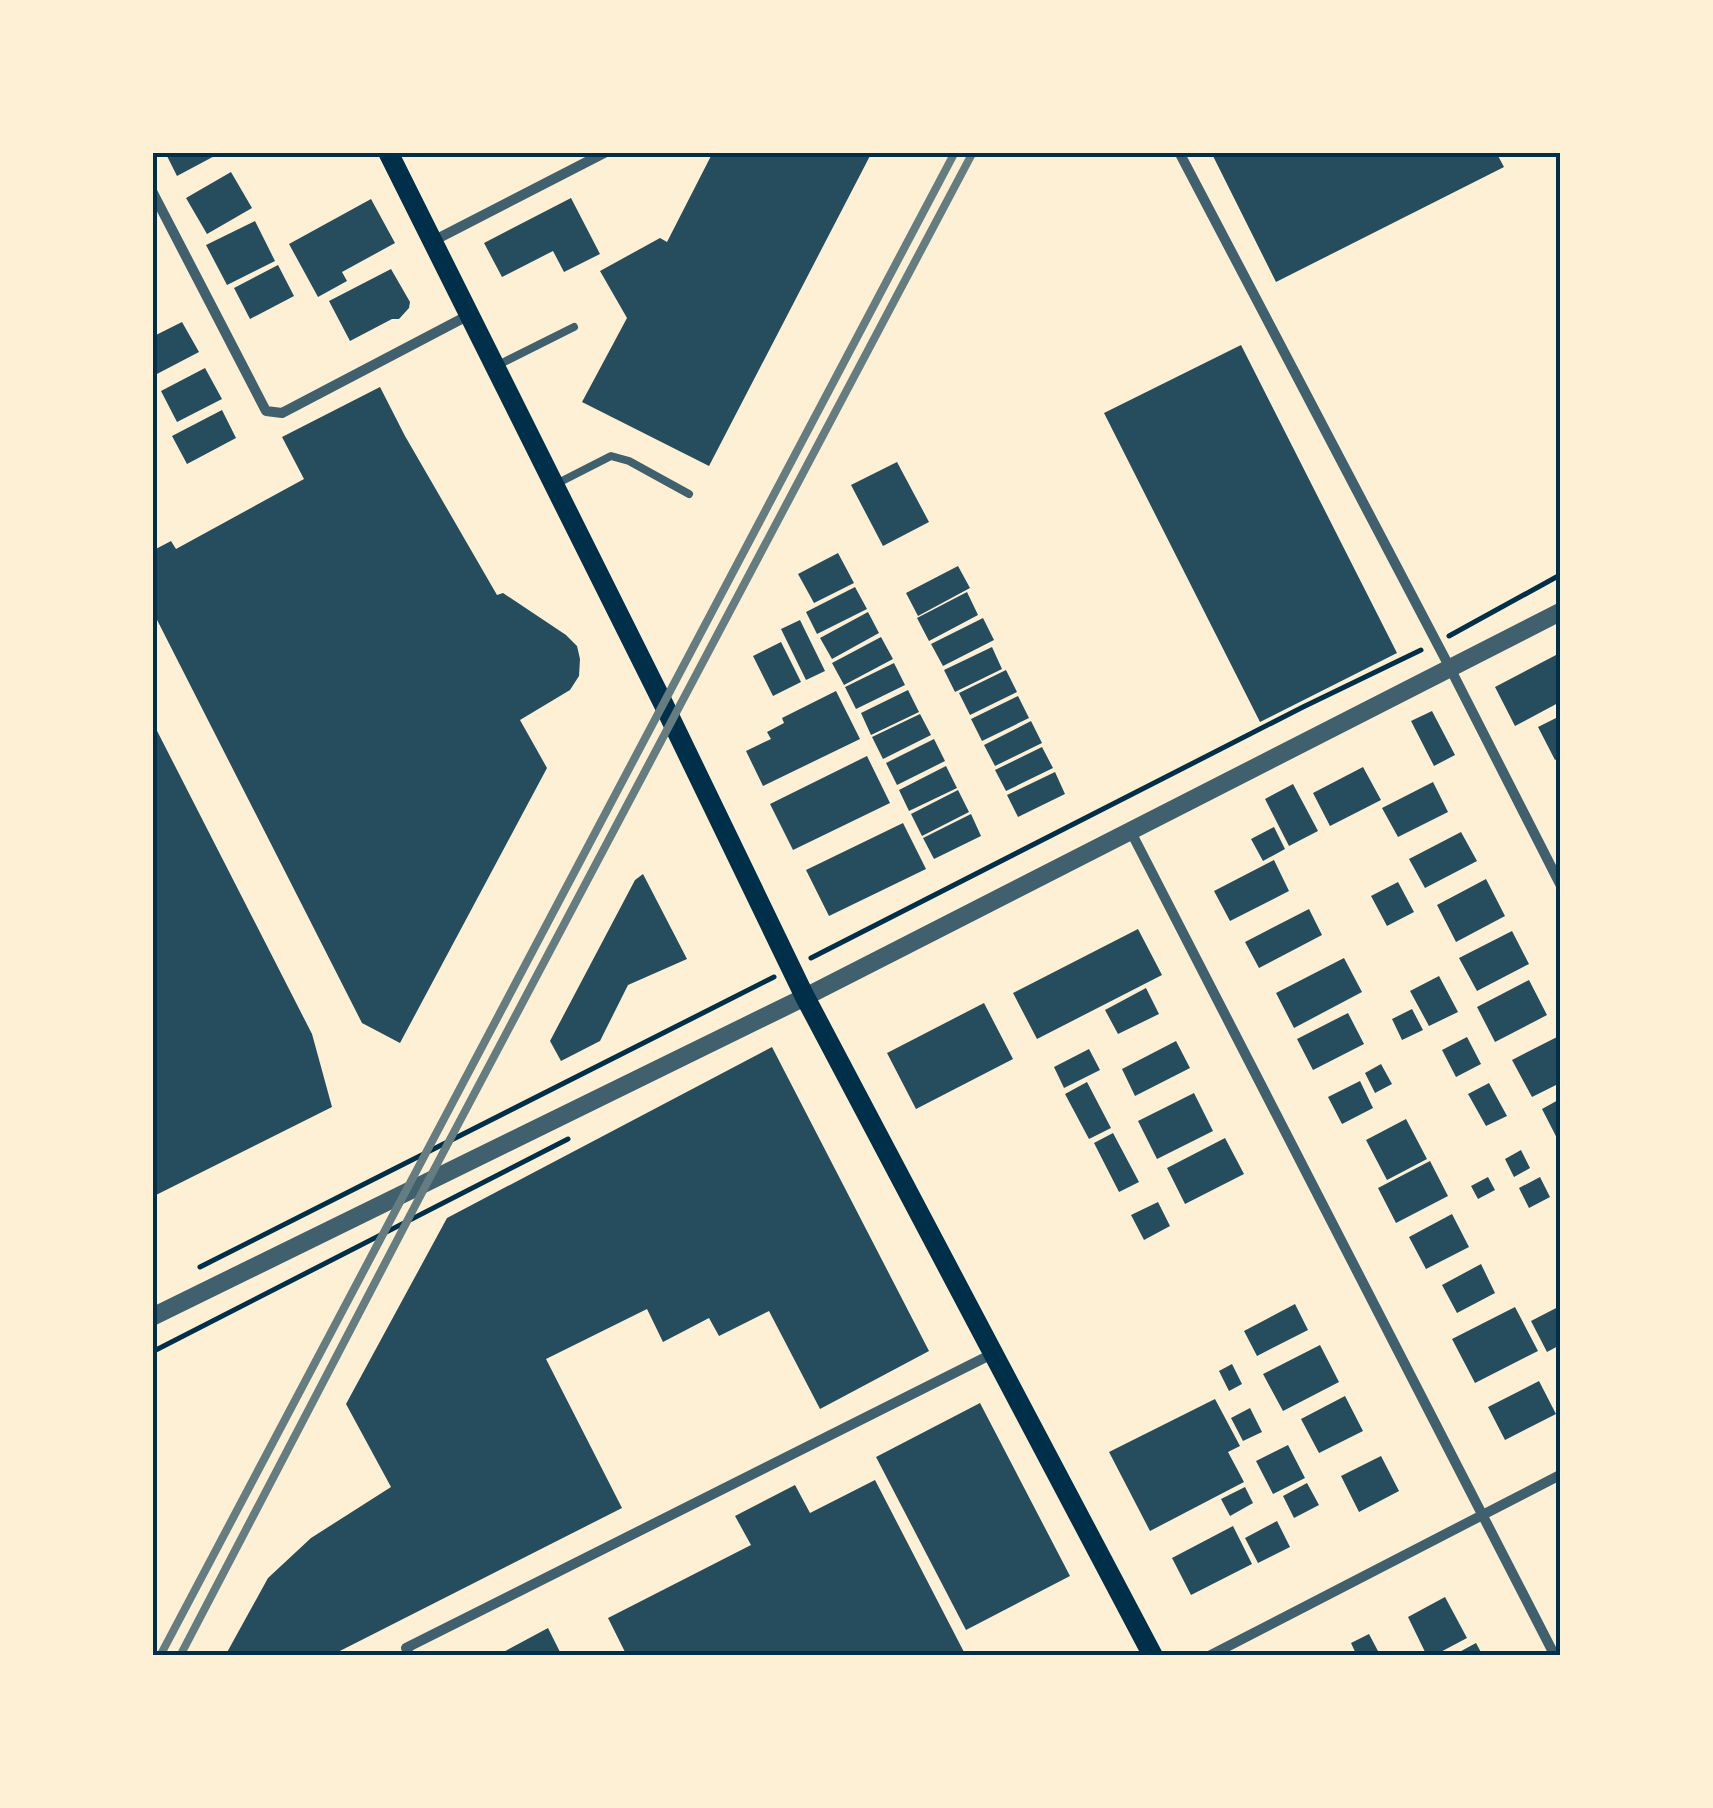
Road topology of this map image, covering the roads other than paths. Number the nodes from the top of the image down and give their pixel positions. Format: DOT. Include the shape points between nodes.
graph roads {
  1 [pos="388,152"];
  2 [pos="606,152"];
  3 [pos="1179,152"];
  4 [pos="152,191"];
  5 [pos="433,241"];
  6 [pos="468,316"];
  7 [pos="574,327"];
  8 [pos="494,368"];
  9 [pos="554,486"];
  10 [pos="689,494"];
  11 [pos="1560,612"];
  12 [pos="1450,668"];
  13 [pos="1131,832"];
  14 [pos="1560,884"];
  15 [pos="805,997"];
  16 [pos="152,1318"];
  17 [pos="994,1352"];
  18 [pos="1560,1475"];
  19 [pos="1482,1514"];
  20 [pos="408,1652"];
  21 [pos="1153,1656"];
  22 [pos="1209,1656"];
  23 [pos="1555,1656"];
  1 -- 5 [label="main road"];
  2 -- 5 [label="street"];
  3 -- 12 [label="street"];
  4 -- 6 [label="street" via="266,411 282,413"];
  5 -- 6 [label="main road"];
  6 -- 8 [label="main road"];
  7 -- 8 [label="lane"];
  8 -- 9 [label="main road"];
  9 -- 10 [label="lane" via="611,456"];
  9 -- 15 [label="main road"];
  11 -- 12 [label="street"];
  12 -- 13 [label="street"];
  12 -- 14 [label="street"];
  13 -- 15 [label="street"];
  13 -- 19 [label="street"];
  15 -- 16 [label="street"];
  15 -- 17 [label="main road"];
  17 -- 20 [label="street"];
  17 -- 21 [label="main road"];
  18 -- 19 [label="street"];
  19 -- 22 [label="street"];
  19 -- 23 [label="street"];
}
